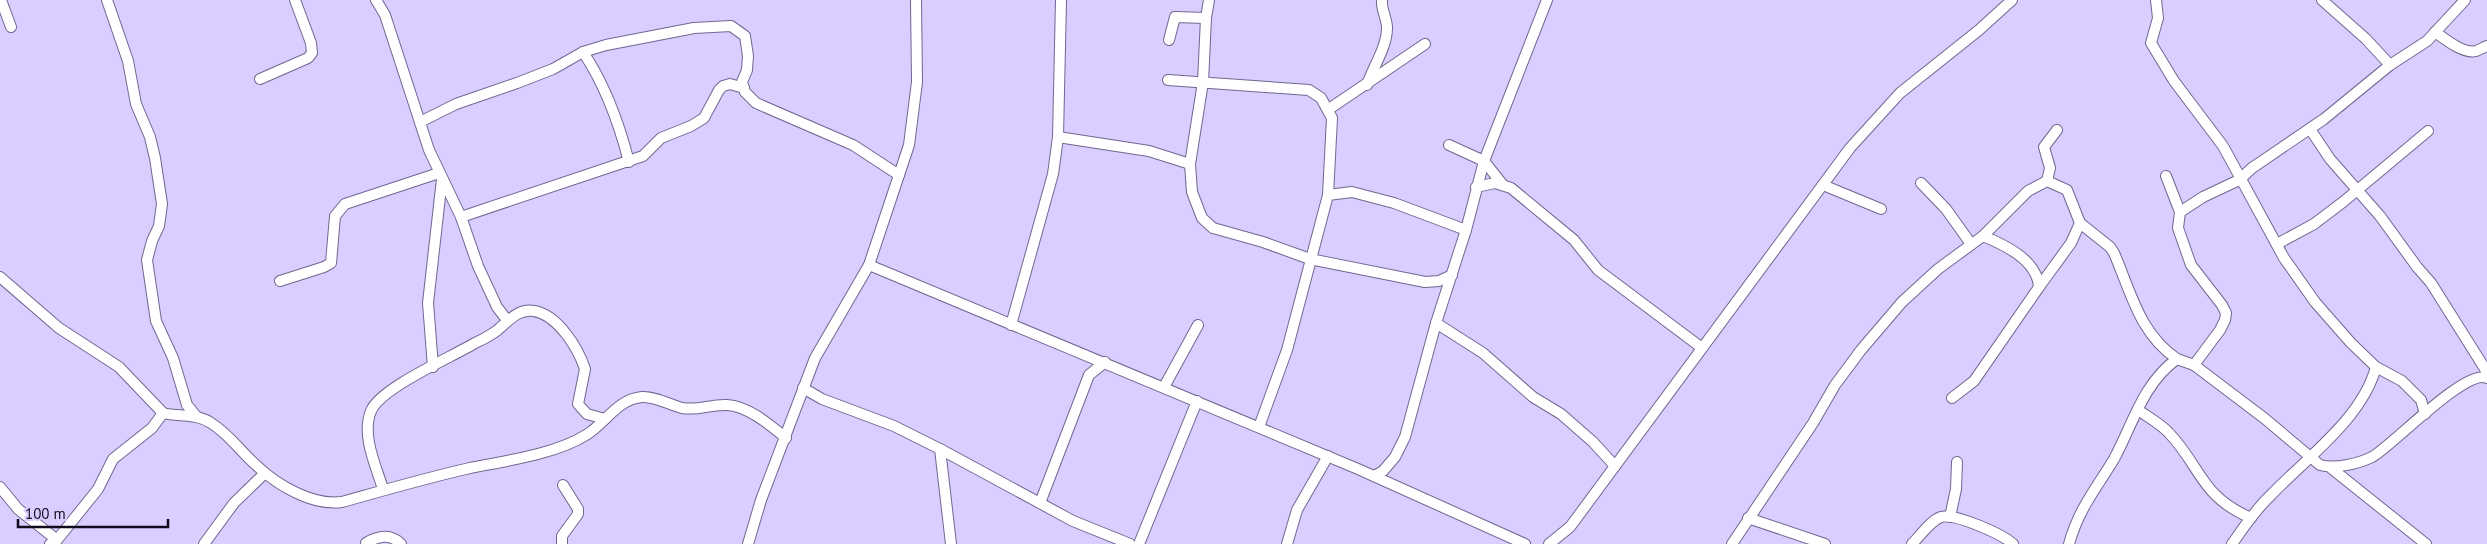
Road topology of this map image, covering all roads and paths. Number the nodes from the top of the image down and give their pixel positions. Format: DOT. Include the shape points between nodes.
graph roads {
  1 [pos="1,0"];
  2 [pos="107,0"];
  3 [pos="295,0"];
  4 [pos="376,0"];
  5 [pos="916,0"];
  6 [pos="1061,0"];
  7 [pos="1209,0"];
  8 [pos="1382,0"];
  9 [pos="1547,0"];
  10 [pos="2012,0"];
  11 [pos="2156,0"];
  12 [pos="2322,0"];
  13 [pos="2465,0"];
  14 [pos="1206,18"];
  15 [pos="11,27"];
  16 [pos="2435,32"];
  17 [pos="1169,40"];
  18 [pos="1425,44"];
  19 [pos="2487,46"];
  20 [pos="583,52"];
  21 [pos="2390,65"];
  22 [pos="260,79"];
  23 [pos="1168,80"];
  24 [pos="1204,82"];
  25 [pos="1367,84"];
  26 [pos="744,88"];
  27 [pos="1329,108"];
  28 [pos="420,122"];
  29 [pos="2310,129"];
  30 [pos="2057,130"];
  31 [pos="2428,131"];
  32 [pos="1058,137"];
  33 [pos="1449,145"];
  34 [pos="1484,161"];
  35 [pos="630,162"];
  36 [pos="1190,164"];
  37 [pos="899,175"];
  38 [pos="440,176"];
  39 [pos="2166,176"];
  40 [pos="2239,180"];
  41 [pos="2046,181"];
  42 [pos="1921,183"];
  43 [pos="1502,184"];
  44 [pos="1824,185"];
  45 [pos="1476,187"];
  46 [pos="2357,191"];
  47 [pos="1328,195"];
  48 [pos="1880,209"];
  49 [pos="2180,212"];
  50 [pos="461,217"];
  51 [pos="2080,223"];
  52 [pos="1466,230"];
  53 [pos="1983,236"];
  54 [pos="1971,244"];
  55 [pos="2277,244"];
  56 [pos="1310,259"];
  57 [pos="869,265"];
  58 [pos="1452,275"];
  59 [pos="0,277"];
  60 [pos="280,280"];
  61 [pos="2039,287"];
  62 [pos="507,320"];
  63 [pos="1436,323"];
  64 [pos="1011,325"];
  65 [pos="1198,325"];
  66 [pos="1702,348"];
  67 [pos="2177,359"];
  68 [pos="1105,362"];
  69 [pos="2194,365"];
  70 [pos="433,367"];
  71 [pos="2376,367"];
  72 [pos="2486,375"];
  73 [pos="1164,387"];
  74 [pos="803,388"];
  75 [pos="1952,398"];
  76 [pos="1197,401"];
  77 [pos="2138,410"];
  78 [pos="163,413"];
  79 [pos="2425,414"];
  80 [pos="196,416"];
  81 [pos="605,418"];
  82 [pos="1260,427"];
  83 [pos="786,438"];
  84 [pos="940,449"];
  85 [pos="1328,456"];
  86 [pos="2310,457"];
  87 [pos="1956,462"];
  88 [pos="1615,466"];
  89 [pos="2331,468"];
  90 [pos="265,473"];
  91 [pos="1374,476"];
  92 [pos="563,485"];
  93 [pos="0,486"];
  94 [pos="383,489"];
  95 [pos="1040,503"];
  96 [pos="1950,516"];
  97 [pos="1748,518"];
  98 [pos="2251,518"];
  99 [pos="54,542"];
  100 [pos="366,543"];
  101 [pos="204,544"];
  102 [pos="401,544"];
  103 [pos="562,544"];
  104 [pos="748,544"];
  105 [pos="951,544"];
  106 [pos="1130,544"];
  107 [pos="1139,544"];
  108 [pos="1287,544"];
  109 [pos="1525,544"];
  110 [pos="1549,544"];
  111 [pos="1732,544"];
  112 [pos="1825,544"];
  113 [pos="1912,544"];
  114 [pos="2013,544"];
  115 [pos="2069,544"];
  116 [pos="2232,544"];
  117 [pos="2426,544"];
  1 -- 15 [label="street"];
  2 -- 80 [label="street" via="155,158 162,204 148,260 156,321 173,358 187,405"];
  3 -- 22 [label="street" via="312,53 308,58"];
  4 -- 28 [label="street" via="385,15"];
  5 -- 37 [label="street" via="917,82 909,145"];
  6 -- 32 [label="street"];
  7 -- 14 [label="street"];
  8 -- 25 [label="street" via="1386,35"];
  9 -- 34 [label="street"];
  10 -- 44 [label="street" via="1900,93 1850,148"];
  11 -- 40 [label="street" via="2158,18 2151,43 2174,81 2223,146"];
  12 -- 21 [label="street"];
  13 -- 16 [label="street"];
  14 -- 17 [label="street" via="1174,17"];
  14 -- 24 [label="street"];
  16 -- 19 [label="street" via="2470,51"];
  16 -- 21 [label="street" via="2403,59"];
  18 -- 25 [label="street"];
  20 -- 26 [label="street" via="631,39 694,28 731,26 745,36 748,56 742,82"];
  20 -- 28 [label="street" via="553,69 456,104"];
  20 -- 35 [label="street" via="607,96"];
  21 -- 29 [label="street"];
  23 -- 24 [label="street"];
  24 -- 27 [label="street" via="1309,90"];
  24 -- 36 [label="street"];
  25 -- 27 [label="street"];
  26 -- 35 [label="street" via="730,84 723,86 704,118 661,138 643,156"];
  26 -- 37 [label="street" via="756,103 768,110 853,144"];
  27 -- 47 [label="street" via="1332,118"];
  28 -- 38 [label="street"];
  29 -- 40 [label="street"];
  29 -- 46 [label="street" via="2325,153"];
  30 -- 41 [label="street" via="2044,147 2050,168"];
  31 -- 46 [label="street"];
  32 -- 36 [label="street" via="1149,151"];
  32 -- 64 [label="street" via="1053,174"];
  33 -- 34 [label="street"];
  34 -- 43 [label="street"];
  34 -- 45 [label="street"];
  35 -- 50 [label="street"];
  36 -- 56 [label="street" via="1195,202 1209,225"];
  37 -- 57 [label="street"];
  38 -- 50 [label="street"];
  38 -- 60 [label="street" via="345,204 335,216 331,263"];
  38 -- 70 [label="street" via="428,303"];
  39 -- 49 [label="street"];
  40 -- 49 [label="street"];
  40 -- 55 [label="street"];
  41 -- 51 [label="street" via="2067,190"];
  41 -- 53 [label="street" via="2028,191"];
  42 -- 54 [label="street" via="1946,209"];
  43 -- 45 [label="street"];
  43 -- 66 [label="street" via="1574,240 1598,270"];
  44 -- 48 [label="street"];
  44 -- 66 [label="street"];
  45 -- 52 [label="street"];
  46 -- 55 [label="street" via="2314,224"];
  46 -- 72 [label="street" via="2431,283"];
  47 -- 52 [label="street" via="1352,192 1394,203"];
  47 -- 56 [label="street"];
  49 -- 69 [label="street" via="2178,228 2191,265 2226,313 2220,330"];
  50 -- 62 [label="street" via="482,274 497,307"];
  51 -- 61 [label="street" via="2071,243"];
  51 -- 67 [label="street" via="2110,247 2141,322 2152,337"];
  52 -- 58 [label="street"];
  53 -- 54 [label="street"];
  53 -- 61 [label="street" via="2022,256 2038,278"];
  54 -- 97 [label="street" via="1920,284 1861,350"];
  55 -- 71 [label="street" via="2331,322"];
  56 -- 58 [label="street" via="1425,282 1439,281"];
  56 -- 82 [label="street" via="1287,350"];
  57 -- 64 [label="street"];
  57 -- 74 [label="street" via="826,338"];
  58 -- 63 [label="street"];
  59 -- 78 [label="street" via="59,328 119,367"];
  61 -- 75 [label="street" via="1974,381"];
  62 -- 70 [label="street" via="496,332"];
  62 -- 81 [label="street" via="533,310 553,320 584,370 578,404 587,414"];
  63 -- 88 [label="street" via="1483,353 1533,397 1561,414 1594,442"];
  63 -- 91 [label="street" via="1405,437 1396,457"];
  64 -- 68 [label="street"];
  65 -- 73 [label="street"];
  66 -- 88 [label="street"];
  67 -- 69 [label="street"];
  67 -- 77 [label="street" via="2155,378"];
  68 -- 73 [label="street"];
  68 -- 95 [label="street" via="1089,375"];
  69 -- 86 [label="street"];
  70 -- 94 [label="street" via="377,400 370,411 368,427 372,454"];
  71 -- 79 [label="street" via="2402,381 2421,400"];
  71 -- 86 [label="street" via="2357,405"];
  72 -- 79 [label="street" via="2464,385"];
  73 -- 76 [label="street"];
  74 -- 83 [label="street"];
  74 -- 84 [label="street"];
  76 -- 82 [label="street"];
  76 -- 107 [label="street"];
  77 -- 98 [label="street" via="2169,432 2201,479 2222,502"];
  77 -- 115 [label="street" via="2113,461 2083,505"];
  78 -- 80 [label="street"];
  78 -- 99 [label="street" via="152,428 113,459 98,489"];
  79 -- 89 [label="street" via="2372,456"];
  80 -- 90 [label="street" via="219,428"];
  81 -- 83 [label="street" via="629,401 643,397 683,408 727,405 745,410"];
  81 -- 94 [label="street" via="587,435 544,452"];
  82 -- 85 [label="street"];
  83 -- 104 [label="street" via="761,500"];
  84 -- 95 [label="street"];
  84 -- 105 [label="street"];
  85 -- 91 [label="street"];
  85 -- 108 [label="street" via="1297,510"];
  86 -- 89 [label="street"];
  86 -- 98 [label="street"];
  87 -- 96 [label="street" via="1956,489"];
  88 -- 110 [label="street" via="1570,527"];
  89 -- 117 [label="street"];
  90 -- 94 [label="street" via="302,496 331,504"];
  90 -- 101 [label="street" via="234,503"];
  91 -- 109 [label="street"];
  92 -- 103 [label="street" via="578,514 562,536"];
  93 -- 99 [label="street" via="18,509"];
  95 -- 106 [label="street" via="1073,521"];
  96 -- 113 [label="street" via="1937,519"];
  96 -- 114 [label="street" via="2003,536"];
  97 -- 111 [label="street"];
  97 -- 112 [label="street"];
  98 -- 116 [label="street"];
  100 -- 102 [label="street" via="375,537 387,536"];
}
